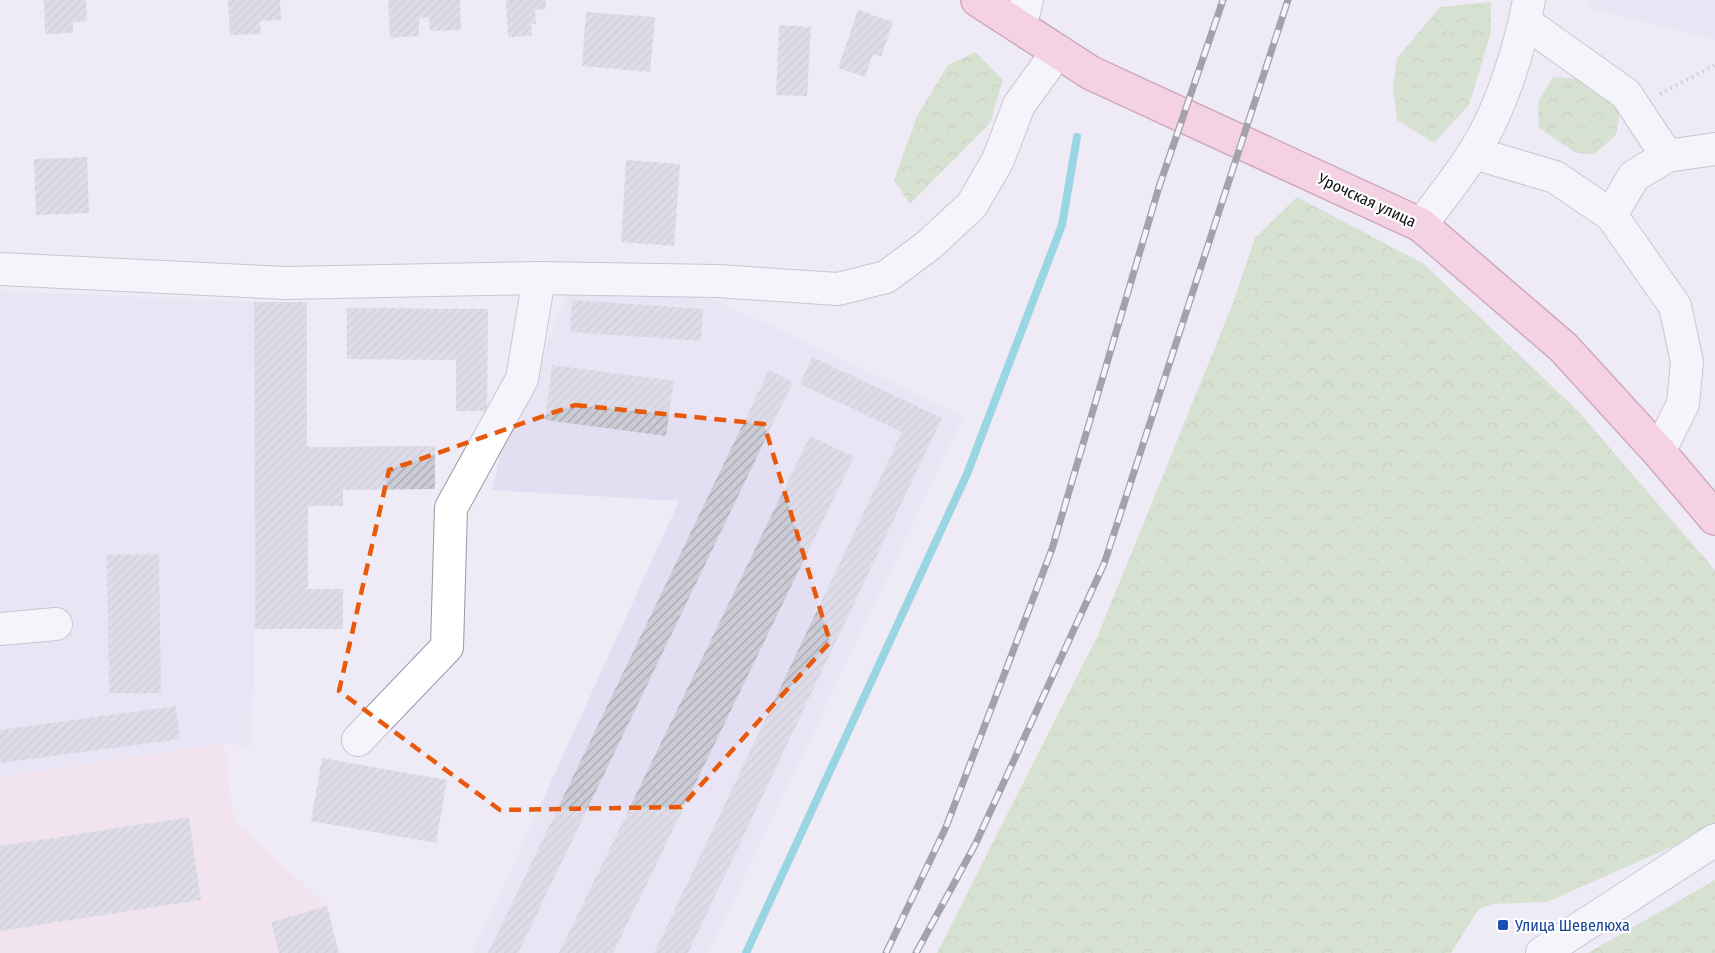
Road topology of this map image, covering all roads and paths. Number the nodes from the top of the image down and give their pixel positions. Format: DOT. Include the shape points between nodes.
graph roads {
  1 [pos="978,0"];
  2 [pos="1527,11"];
  3 [pos="1024,14"];
  4 [pos="1058,51"];
  5 [pos="1715,65"];
  6 [pos="1635,108"];
  7 [pos="1715,148"];
  8 [pos="1474,153"];
  9 [pos="1667,156"];
  10 [pos="1611,215"];
  11 [pos="1421,225"];
  12 [pos="0,269"];
  13 [pos="539,278"];
  14 [pos="1659,452"];
  15 [pos="1715,518"];
  16 [pos="56,624"];
  17 [pos="0,629"];
  18 [pos="358,740"];
  19 [pos="1715,840"];
  20 [pos="1542,953"];
  1 -- 3 [label="main road, Урочская улица"];
  2 -- 6 [label="street" via="1626,94"];
  2 -- 8 [label="street" via="1499,102"];
  3 -- 4 [label="main road, Урочская улица"];
  4 -- 11 [label="main road, Урочская улица" via="1091,73"];
  4 -- 13 [label="street" via="1019,105 998,160 972,205 929,245 886,277 838,289 717,281"];
  5 -- 6 [label="path"];
  6 -- 9 [label="street"];
  7 -- 9 [label="street"];
  8 -- 10 [label="street" via="1555,177"];
  8 -- 11 [label="street"];
  9 -- 10 [label="street" via="1634,176"];
  10 -- 14 [label="street" via="1675,306 1687,362 1683,404"];
  11 -- 14 [label="main road, Урочская улица" via="1563,347"];
  12 -- 13 [label="street" via="285,283"];
  13 -- 18 [label="street" via="522,379 451,508 447,647"];
  14 -- 15 [label="main road, Урочская улица"];
  16 -- 17 [label="street"];
  19 -- 20 [label="street"];
}
